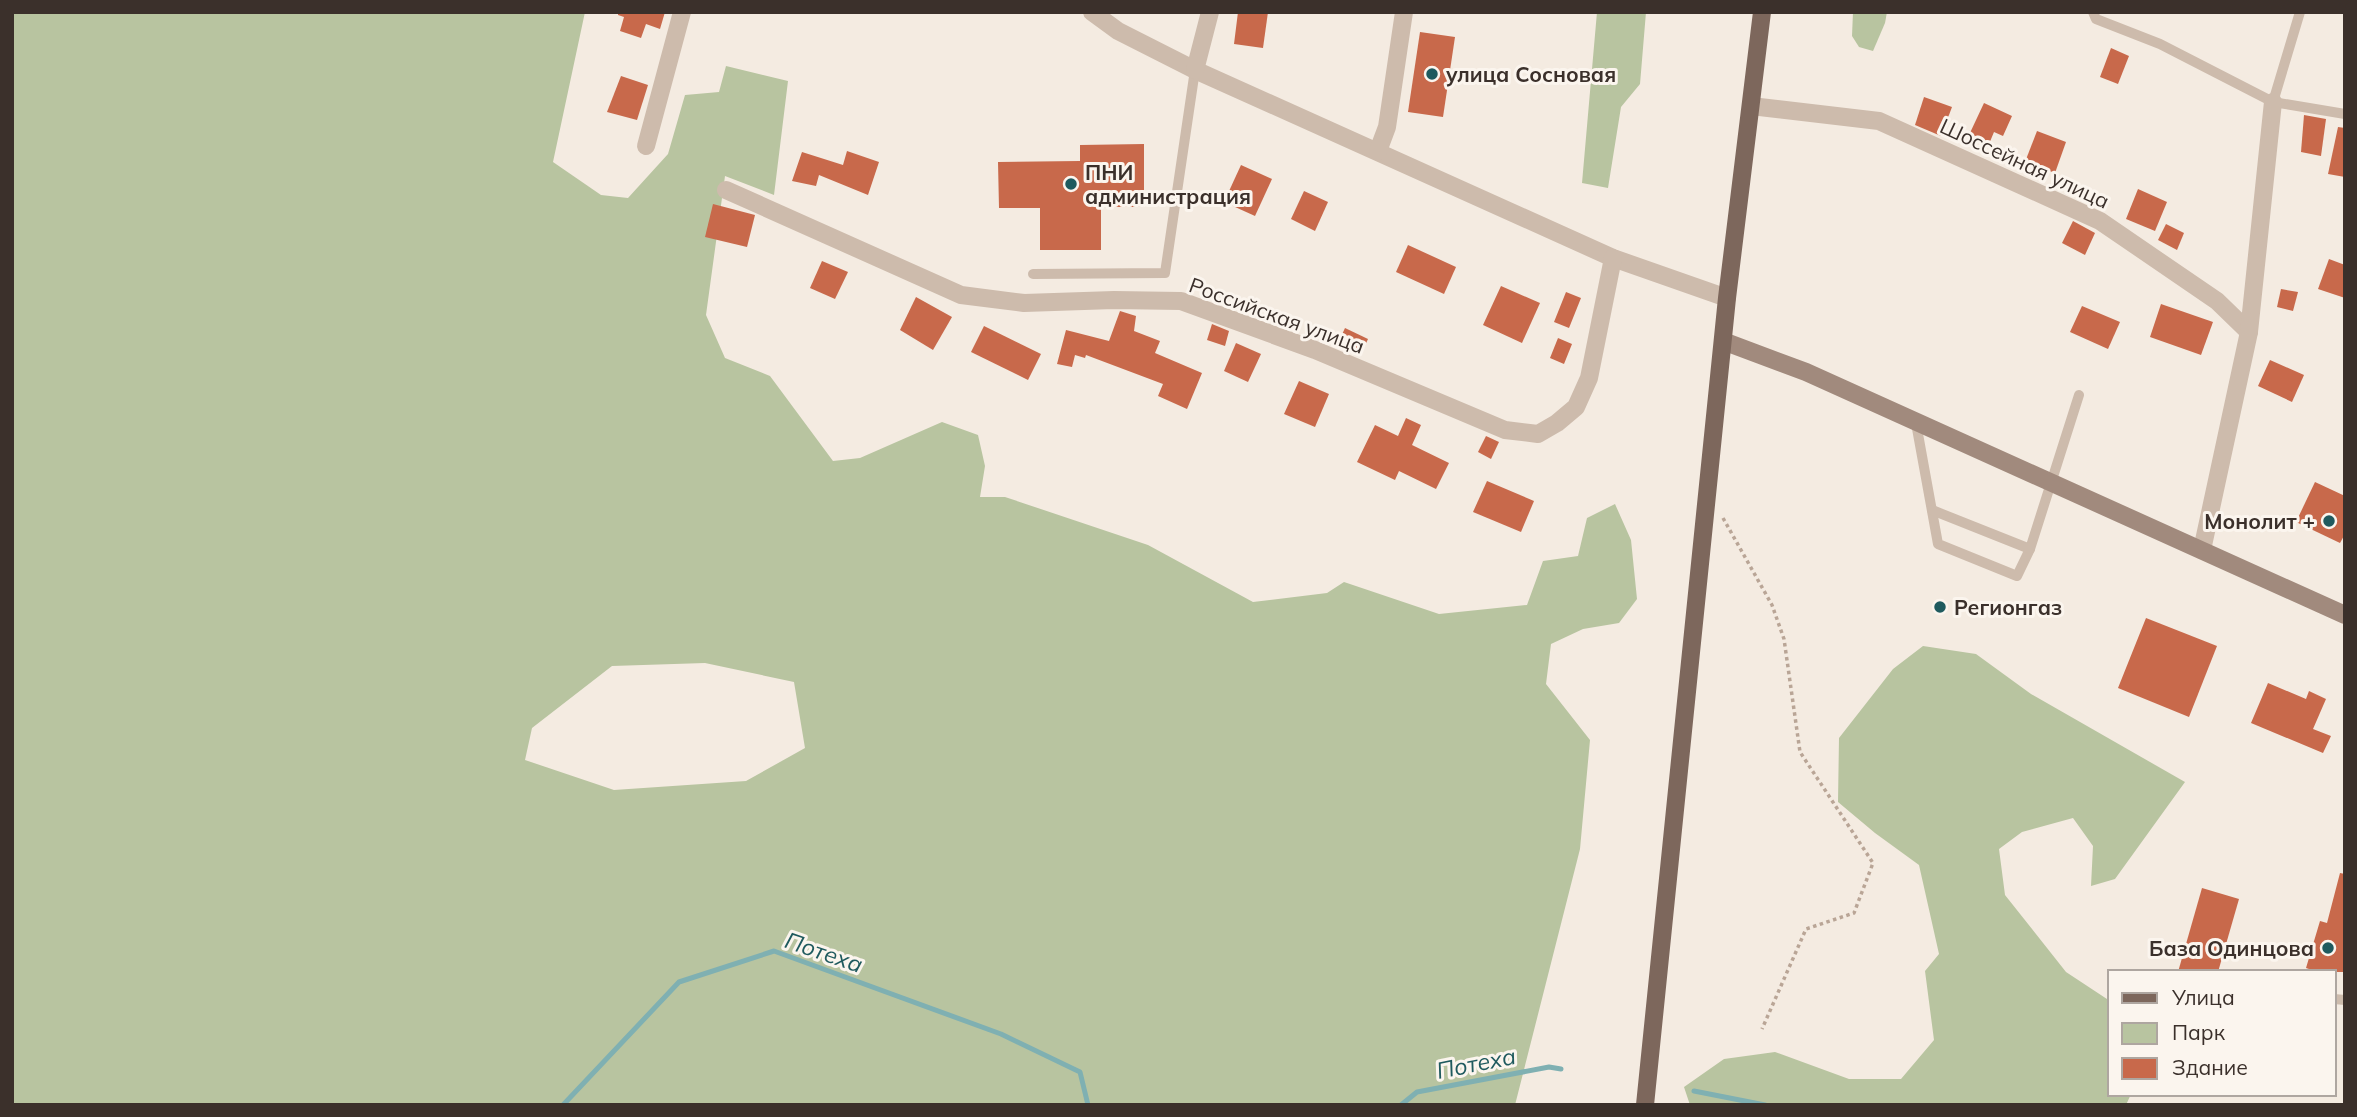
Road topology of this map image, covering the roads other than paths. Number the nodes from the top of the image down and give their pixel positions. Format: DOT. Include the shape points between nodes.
graph roads {
  1 [pos="682,12"];
  2 [pos="1093,12"];
  3 [pos="1210,12"];
  4 [pos="1404,12"];
  5 [pos="1762,12"];
  6 [pos="2093,12"];
  7 [pos="2300,12"];
  8 [pos="1195,70"];
  9 [pos="2273,102"];
  10 [pos="1751,106"];
  11 [pos="2345,114"];
  12 [pos="646,145"];
  13 [pos="1377,152"];
  14 [pos="726,190"];
  15 [pos="1613,258"];
  16 [pos="1033,274"];
  17 [pos="1727,298"];
  18 [pos="2249,332"];
  19 [pos="1723,341"];
  20 [pos="2079,395"];
  21 [pos="1916,423"];
  22 [pos="2050,482"];
  23 [pos="1932,510"];
  24 [pos="2029,549"];
  25 [pos="2202,550"];
  26 [pos="2345,615"];
  27 [pos="1645,1105"];
  1 -- 12 [label="street"];
  2 -- 8 [label="street" via="1118,31"];
  3 -- 8 [label="street"];
  4 -- 13 [label="street" via="1387,127"];
  5 -- 10 [label="main road"];
  6 -- 9 [label="lane" via="2096,19 2160,44"];
  7 -- 9 [label="lane"];
  8 -- 13 [label="street"];
  8 -- 16 [label="lane" via="1165,273"];
  9 -- 11 [label="lane"];
  9 -- 18 [label="street"];
  10 -- 17 [label="main road"];
  10 -- 18 [label="street, Шоссейная улица" via="1879,121 2100,221 2217,301"];
  13 -- 15 [label="street"];
  14 -- 15 [label="street, Российская улица" via="961,295 1024,303 1181,301 1315,350 1505,430 1538,434 1576,407 1589,378"];
  15 -- 17 [label="street"];
  17 -- 19 [label="main road"];
  18 -- 25 [label="street"];
  19 -- 21 [label="street" via="1806,372"];
  19 -- 27 [label="main road"];
  20 -- 22 [label="lane"];
  21 -- 22 [label="street"];
  21 -- 23 [label="lane"];
  22 -- 24 [label="lane"];
  22 -- 25 [label="street"];
  23 -- 24 [label="lane"];
  23 -- 24 [label="lane" via="1938,544 2017,576"];
  25 -- 26 [label="street"];
}
